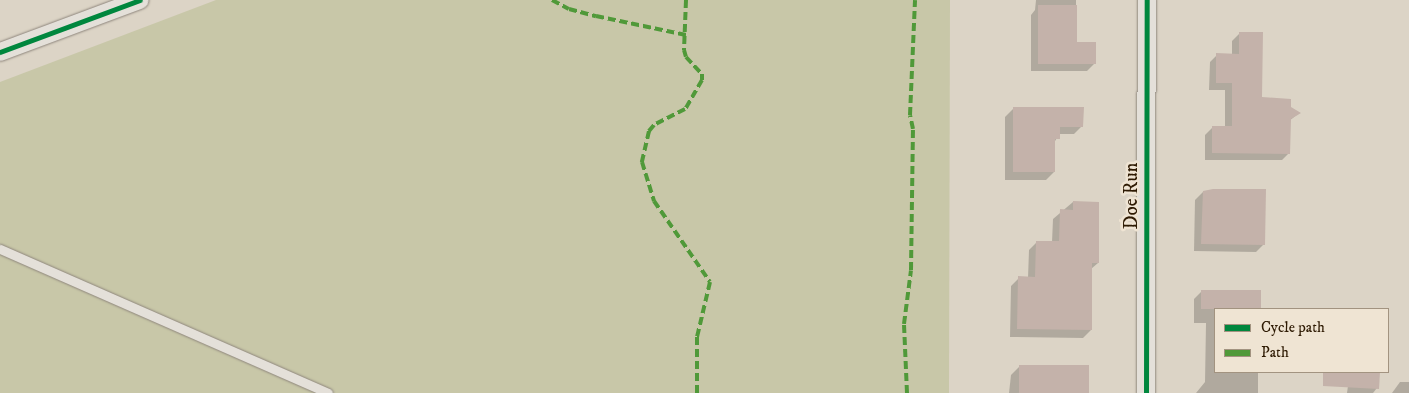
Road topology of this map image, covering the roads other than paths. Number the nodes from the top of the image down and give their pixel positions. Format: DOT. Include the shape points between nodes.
graph roads {
  1 [pos="140,0"];
  2 [pos="1147,0"];
  3 [pos="0,52"];
  4 [pos="0,249"];
  5 [pos="328,393"];
  6 [pos="1146,393"];
  1 -- 3 [label="street"];
  2 -- 6 [label="street, Doe Run"];
  4 -- 5 [label="lane"];
}
